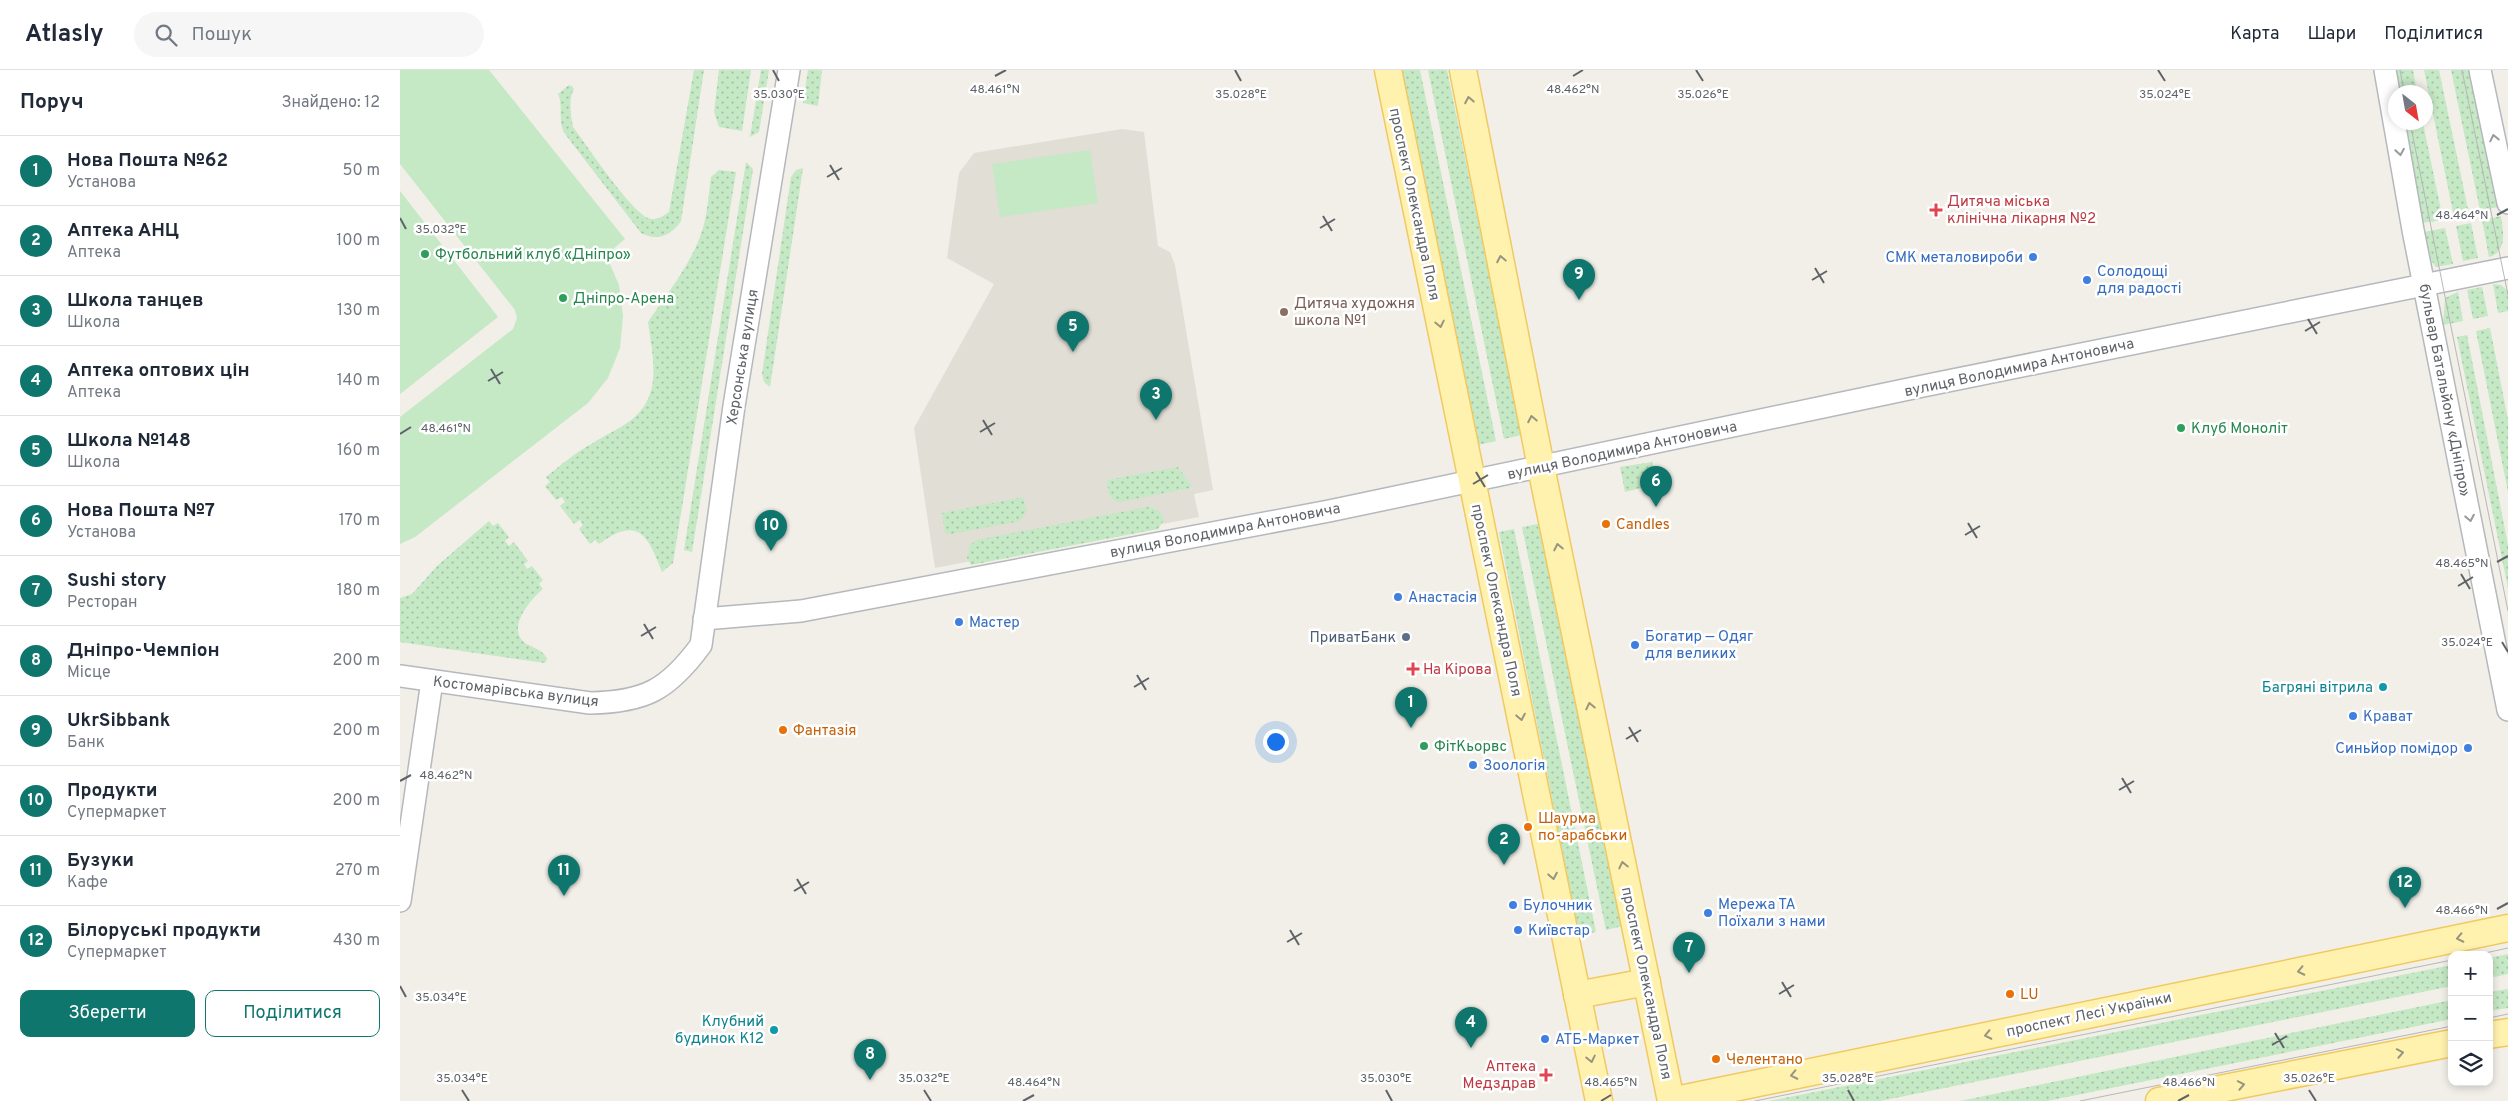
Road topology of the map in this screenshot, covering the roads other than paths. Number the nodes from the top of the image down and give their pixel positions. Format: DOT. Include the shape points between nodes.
graph roads {
  1 [pos="789,70"];
  2 [pos="1388,70"];
  3 [pos="1463,70"];
  4 [pos="2385,70"];
  5 [pos="2480,70"];
  6 [pos="2508,203"];
  7 [pos="2508,268"];
  8 [pos="2424,285"];
  9 [pos="1541,467"];
  10 [pos="1472,481"];
  11 [pos="704,619"];
  12 [pos="701,646"];
  13 [pos="400,676"];
  14 [pos="432,680"];
  15 [pos="2508,710"];
  16 [pos="400,900"];
  17 [pos="2508,928"];
  18 [pos="1647,982"];
  19 [pos="1577,995"];
  20 [pos="2508,1032"];
  21 [pos="2493,1034"];
  22 [pos="2448,1044"];
  23 [pos="1599,1101"];
  24 [pos="1671,1101"];
  25 [pos="2159,1101"];
  1 -- 11 [label="street, Херсонська вулиця" via="734,406"];
  2 -- 10 [label="main road, проспект Олександра Поля, one-way"];
  9 -- 3 [label="main road, проспект Олександра Поля, one-way"];
  4 -- 8 [label="street, бульвар Батальйону «Дніпро», one-way"];
  6 -- 5 [label="street, one-way"];
  7 -- 8 [label="street, вулиця Володимира Антоновича"];
  8 -- 9 [label="street, вулиця Володимира Антоновича"];
  8 -- 15 [label="street, бульвар Батальйону «Дніпро», one-way"];
  9 -- 10 [label="street, вулиця Володимира Антоновича"];
  18 -- 9 [label="main road, проспект Олександра Поля, one-way"];
  10 -- 11 [label="street, вулиця Володимира Антоновича" via="835,605"];
  10 -- 19 [label="main road, проспект Олександра Поля, one-way"];
  11 -- 12 [label="street, Херсонська вулиця"];
  12 -- 14 [label="street, Костомарівська вулиця" via="669,682 647,694 620,702 590,703"];
  13 -- 14 [label="street, Костомарівська вулиця"];
  14 -- 16 [label="street"];
  17 -- 24 [label="main road, проспект Лесі Українки, one-way"];
  18 -- 19 [label="main road"];
  18 -- 24 [label="main road, проспект Олександра Поля"];
  19 -- 23 [label="main road, проспект Олександра Поля, one-way"];
  20 -- 21 [label="main road"];
  25 -- 22 [label="main road, one-way"];
}
